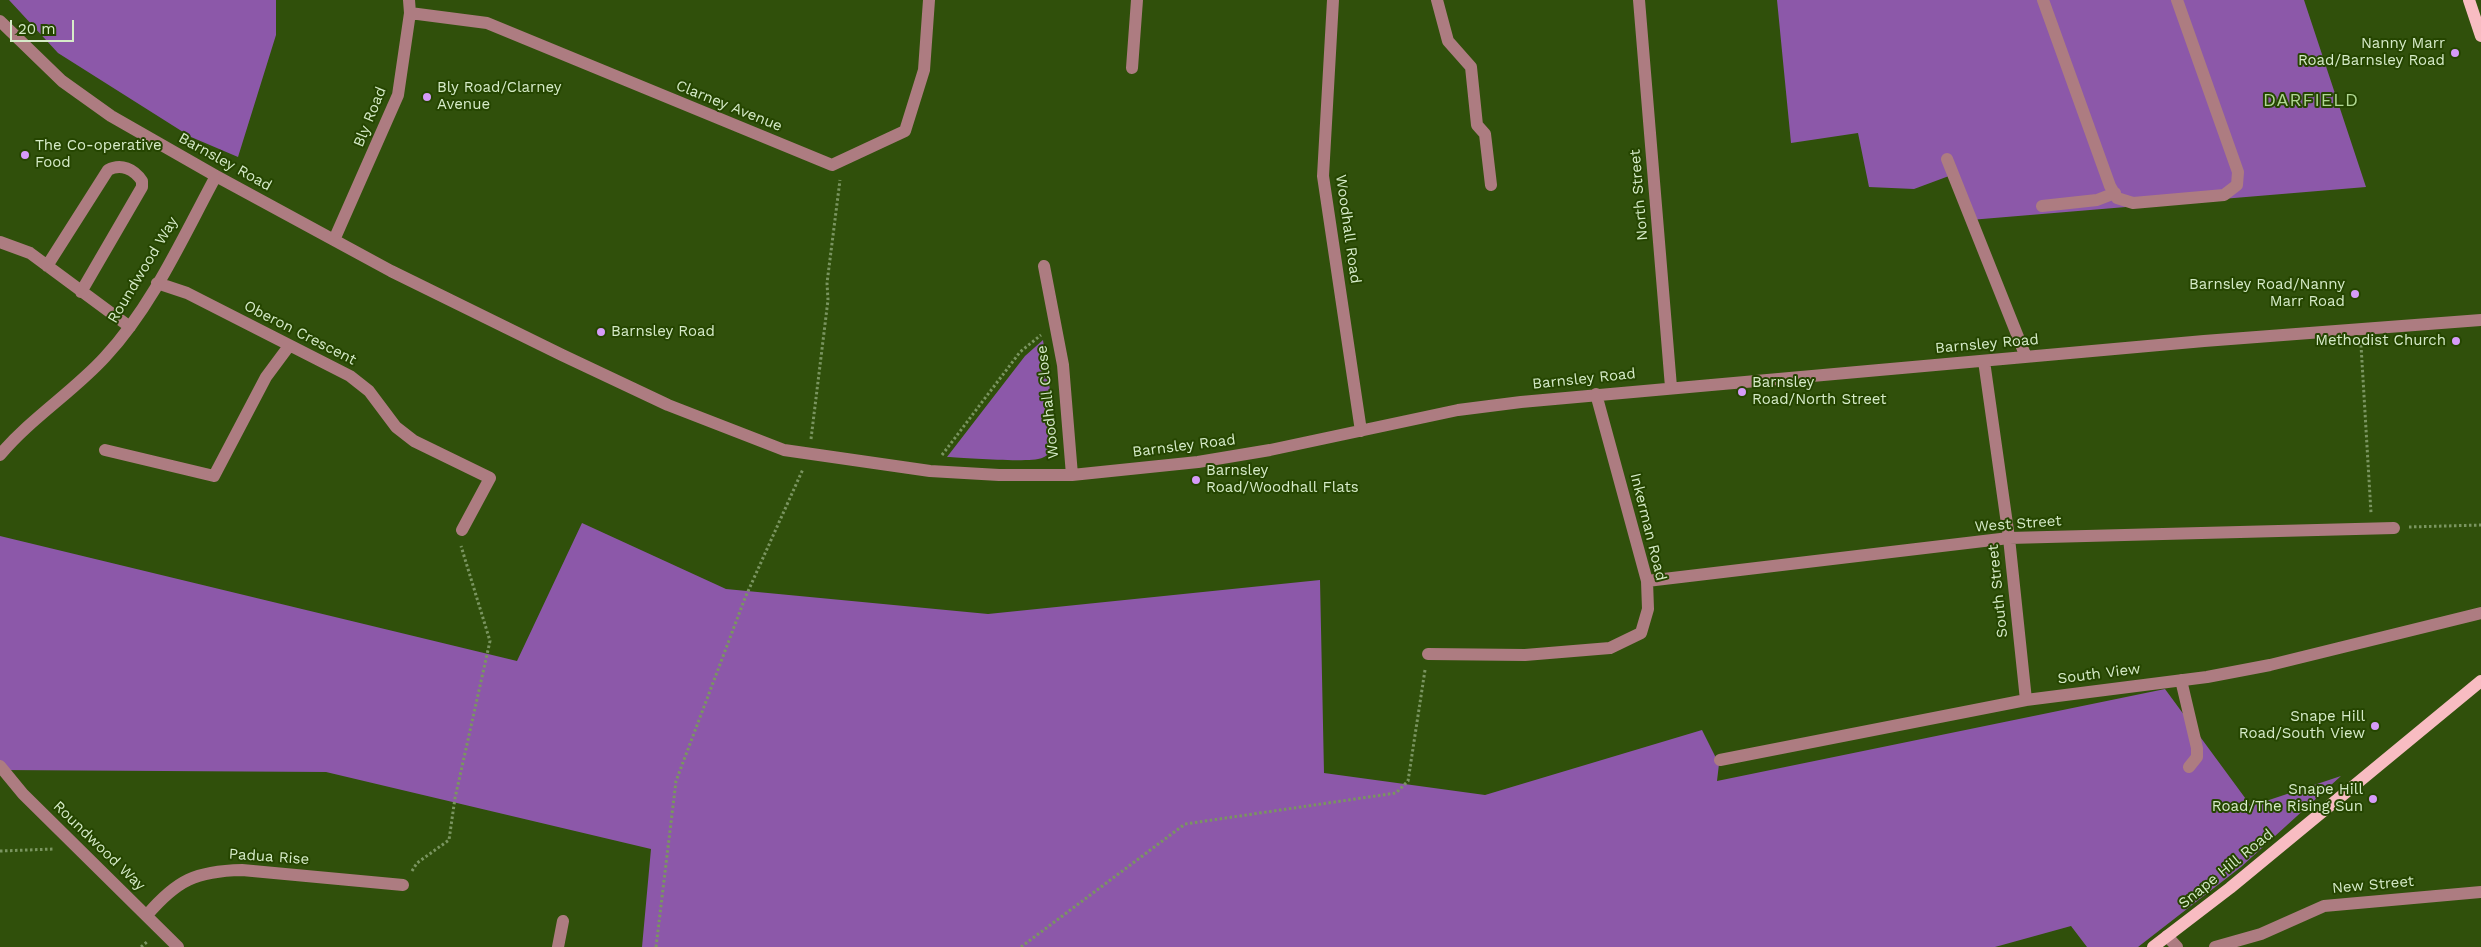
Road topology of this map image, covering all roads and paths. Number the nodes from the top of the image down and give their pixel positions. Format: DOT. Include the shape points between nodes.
graph roads {
  1 [pos="409,0"];
  2 [pos="929,0"];
  3 [pos="1137,0"];
  4 [pos="1333,0"];
  5 [pos="1437,0"];
  6 [pos="1639,0"];
  7 [pos="2044,0"];
  8 [pos="2177,0"];
  9 [pos="2468,0"];
  10 [pos="410,13"];
  11 [pos="0,21"];
  12 [pos="2481,36"];
  13 [pos="1132,68"];
  14 [pos="1947,159"];
  15 [pos="843,160"];
  16 [pos="216,176"];
  17 [pos="1492,185"];
  18 [pos="2115,193"];
  19 [pos="2042,206"];
  20 [pos="334,240"];
  21 [pos="0,242"];
  22 [pos="47,266"];
  23 [pos="1044,266"];
  24 [pos="158,283"];
  25 [pos="81,292"];
  26 [pos="2481,320"];
  27 [pos="1055,324"];
  28 [pos="130,327"];
  29 [pos="2360,331"];
  30 [pos="289,346"];
  31 [pos="2026,357"];
  32 [pos="1984,361"];
  33 [pos="1671,387"];
  34 [pos="1596,394"];
  35 [pos="1361,431"];
  36 [pos="105,450"];
  37 [pos="0,454"];
  38 [pos="809,456"];
  39 [pos="930,471"];
  40 [pos="1072,475"];
  41 [pos="2481,524"];
  42 [pos="2394,528"];
  43 [pos="2372,529"];
  44 [pos="462,530"];
  45 [pos="2009,538"];
  46 [pos="1647,581"];
  47 [pos="2481,613"];
  48 [pos="1428,654"];
  49 [pos="2181,680"];
  50 [pos="2481,681"];
  51 [pos="2026,700"];
  52 [pos="1720,760"];
  53 [pos="0,766"];
  54 [pos="2189,767"];
  55 [pos="79,848"];
  56 [pos="0,851"];
  57 [pos="404,885"];
  58 [pos="2481,892"];
  59 [pos="147,915"];
  60 [pos="563,921"];
  61 [pos="2167,936"];
  62 [pos="178,947"];
  63 [pos="558,947"];
  64 [pos="656,947"];
  65 [pos="1021,947"];
  66 [pos="2153,947"];
  67 [pos="2177,947"];
  68 [pos="2216,947"];
  1 -- 10 [label="street, Bly Road"];
  2 -- 15 [label="street, Clarney Avenue" via="924,70 905,131"];
  3 -- 13 [label="street"];
  4 -- 35 [label="street, Woodhall Road" via="1323,176"];
  5 -- 17 [label="street" via="1448,41 1471,67 1477,125 1485,134"];
  6 -- 33 [label="street, North Street"];
  7 -- 18 [label="street"];
  8 -- 18 [label="street" via="2238,172 2237,185 2224,195 2133,203 2118,198"];
  9 -- 12 [label="main road"];
  10 -- 15 [label="street, Clarney Avenue" via="487,23 832,165"];
  10 -- 20 [label="street, Bly Road" via="398,95"];
  11 -- 16 [label="street, Barnsley Road" via="62,82 110,116"];
  14 -- 31 [label="street"];
  15 -- 38 [label="path" via="826,283 828,300"];
  16 -- 20 [label="street, Barnsley Road"];
  16 -- 24 [label="street, Roundwood Way"];
  18 -- 19 [label="street" via="2097,200"];
  20 -- 38 [label="street, Barnsley Road" via="668,406 754,440"];
  21 -- 22 [label="street" via="30,253"];
  22 -- 25 [label="street"];
  22 -- 25 [label="street" via="108,170 115,166 124,167 138,175 142,187"];
  23 -- 27 [label="street, Woodhall Close"];
  24 -- 28 [label="street, Roundwood Way"];
  24 -- 30 [label="street, Oberon Crescent" via="188,293"];
  25 -- 28 [label="street"];
  26 -- 29 [label="street, Barnsley Road"];
  27 -- 39 [label="path" via="1020,352"];
  27 -- 40 [label="street, Woodhall Close" via="1063,365"];
  28 -- 37 [label="street, Roundwood Way" via="105,357"];
  29 -- 31 [label="street, Barnsley Road"];
  29 -- 43 [label="path"];
  30 -- 36 [label="street" via="266,377 214,476"];
  30 -- 44 [label="street, Oberon Crescent" via="350,376 369,391 396,427 414,440 490,478"];
  31 -- 32 [label="street, Barnsley Road"];
  32 -- 33 [label="street, Barnsley Road"];
  32 -- 45 [label="street, South Street"];
  33 -- 34 [label="street, Barnsley Road"];
  34 -- 35 [label="street, Barnsley Road" via="1458,410"];
  34 -- 46 [label="street, Inkerman Road"];
  35 -- 40 [label="street, Barnsley Road" via="1198,462"];
  38 -- 39 [label="street, Barnsley Road"];
  38 -- 64 [label="path" via="745,598 676,781"];
  39 -- 40 [label="street, Barnsley Road"];
  41 -- 42 [label="path"];
  42 -- 43 [label="street, West Street"];
  43 -- 45 [label="street, West Street"];
  44 -- 57 [label="path" via="461,546 490,641 455,798 449,840 418,863"];
  45 -- 46 [label="street, West Street"];
  45 -- 51 [label="street, South Street"];
  46 -- 48 [label="street, Inkerman Road" via="1648,610 1641,633 1610,648 1525,655"];
  47 -- 49 [label="street, South View" via="2270,665"];
  48 -- 65 [label="path" via="1408,781 1396,793 1185,824"];
  49 -- 51 [label="street, South View"];
  49 -- 54 [label="street" via="2198,757"];
  50 -- 61 [label="main road, Snape Hill Road"];
  51 -- 52 [label="street, South View"];
  53 -- 55 [label="street, Roundwood Way" via="23,794"];
  55 -- 56 [label="path"];
  55 -- 59 [label="street, Roundwood Way"];
  57 -- 59 [label="street, Padua Rise" via="216,870 178,884"];
  58 -- 68 [label="street, New Street" via="2324,906 2261,934"];
  59 -- 62 [label="street, Roundwood Way"];
  60 -- 63 [label="street"];
  61 -- 66 [label="main road, Snape Hill Road"];
  61 -- 67 [label="street"];
}
